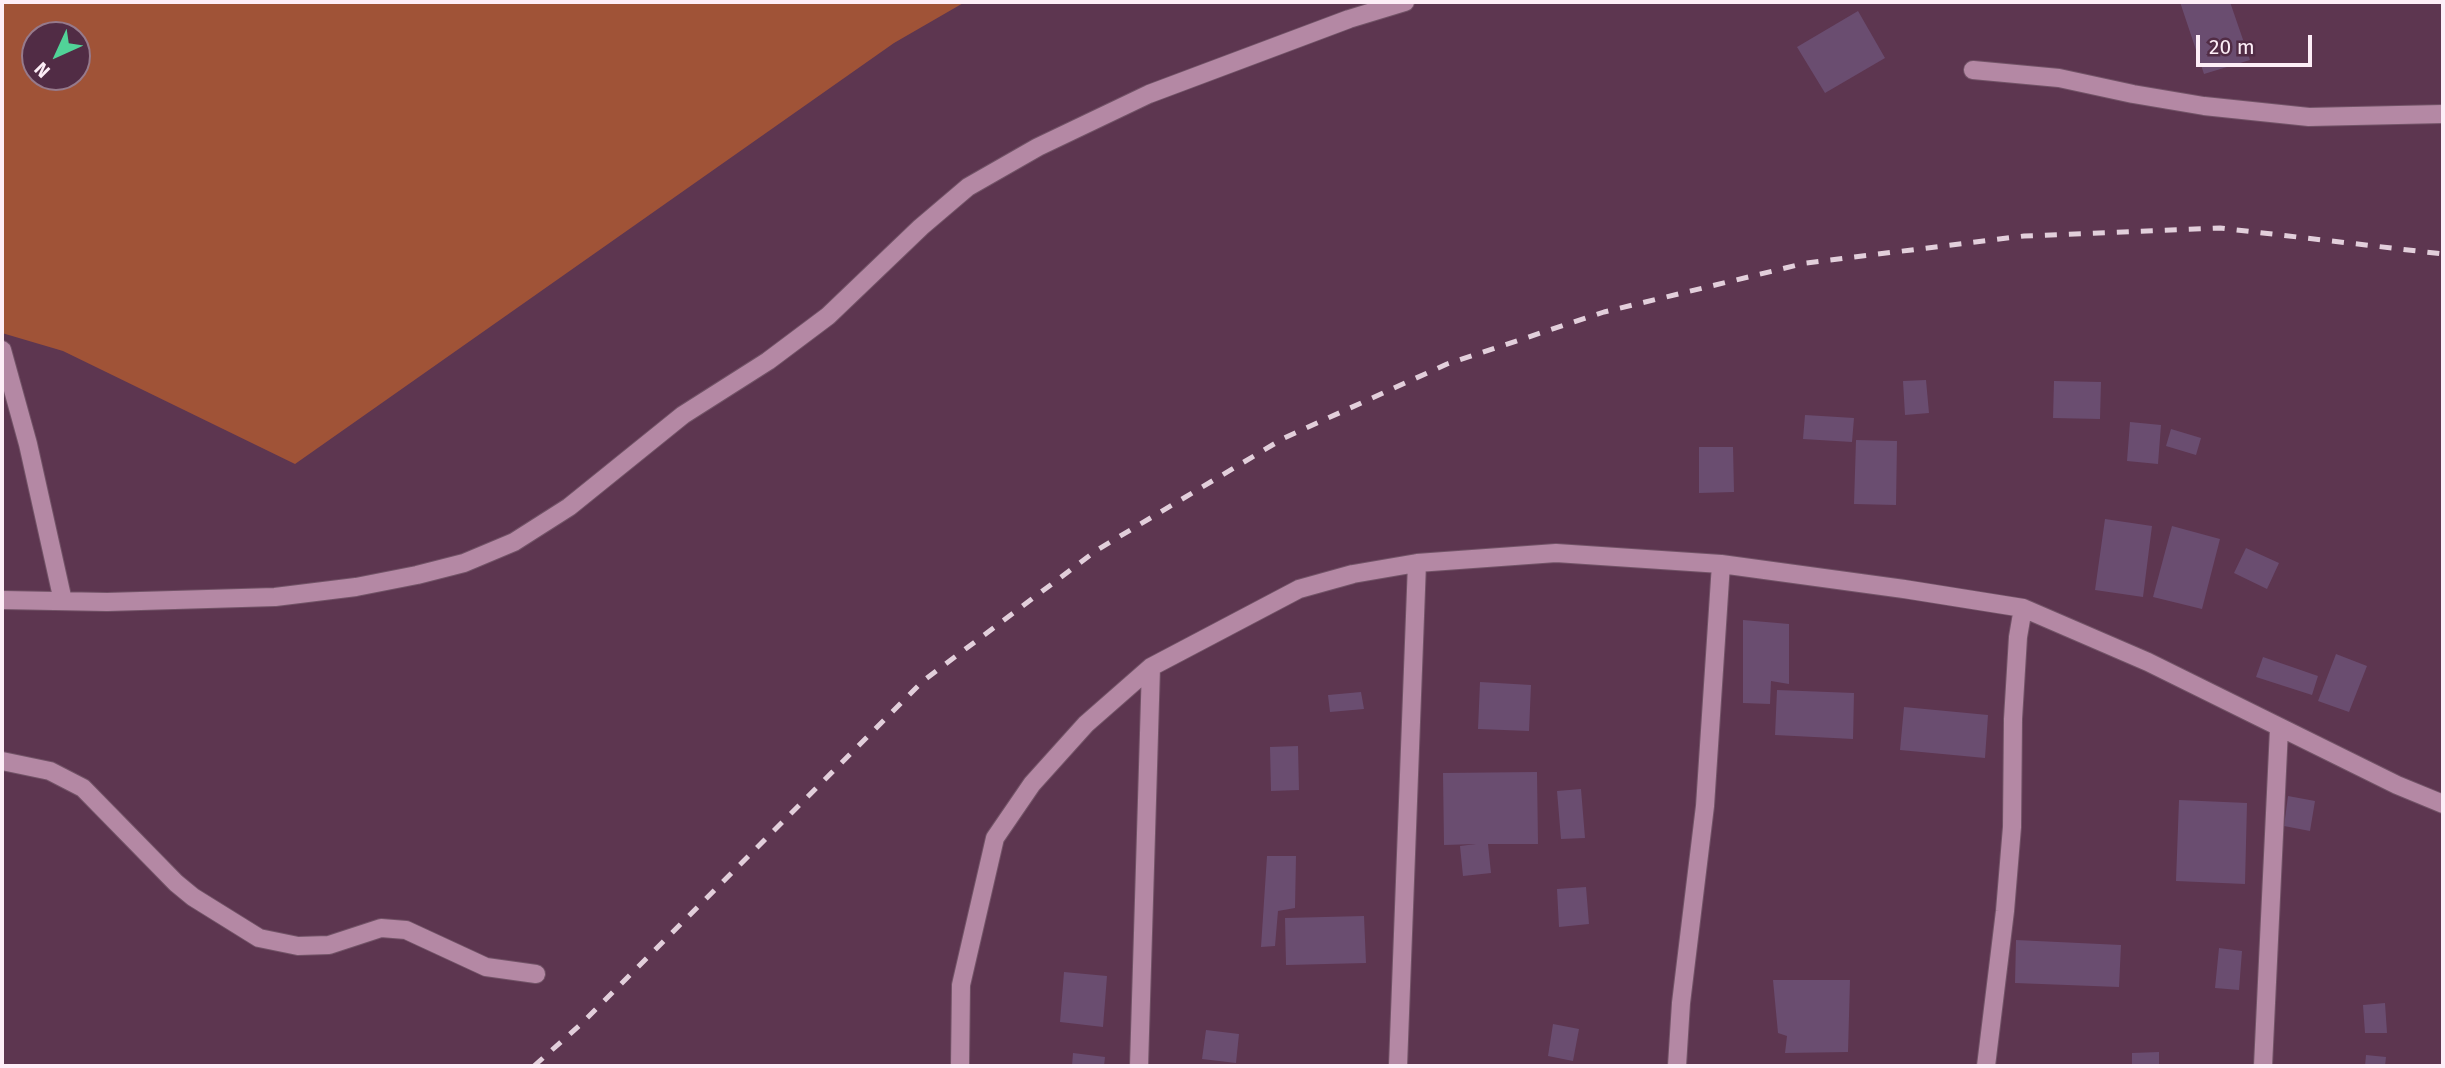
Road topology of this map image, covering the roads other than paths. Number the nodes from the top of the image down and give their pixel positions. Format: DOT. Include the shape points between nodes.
graph roads {
  1 [pos="1405,2"];
  2 [pos="1973,70"];
  3 [pos="2443,114"];
  4 [pos="2,350"];
  5 [pos="1417,563"];
  6 [pos="1721,564"];
  7 [pos="2,600"];
  8 [pos="63,601"];
  9 [pos="2023,608"];
  10 [pos="1151,667"];
  11 [pos="2279,729"];
  12 [pos="2,761"];
  13 [pos="2443,804"];
  14 [pos="536,974"];
  15 [pos="960,1066"];
  16 [pos="1139,1066"];
  17 [pos="1398,1066"];
  18 [pos="1677,1066"];
  19 [pos="1986,1066"];
  20 [pos="2263,1066"];
  1 -- 8 [label="street" via="1149,94 1038,147 968,187 828,316 683,415 569,507 514,542 464,563 356,587 275,597"];
  2 -- 3 [label="street" via="2059,78 2204,106 2309,117"];
  4 -- 8 [label="street"];
  5 -- 6 [label="street" via="1556,553"];
  5 -- 10 [label="street" via="1299,589"];
  5 -- 17 [label="street"];
  6 -- 9 [label="street"];
  6 -- 18 [label="street" via="1705,806"];
  7 -- 8 [label="street"];
  9 -- 11 [label="street" via="2148,662"];
  9 -- 19 [label="street" via="2013,719 2012,827"];
  10 -- 15 [label="street" via="1086,724 1032,784 995,838 961,985"];
  10 -- 16 [label="street"];
  11 -- 13 [label="street"];
  11 -- 20 [label="street"];
  12 -- 14 [label="street" via="51,771 83,788 176,883 259,939 298,946 329,945 381,928 406,930 486,967"];
}
